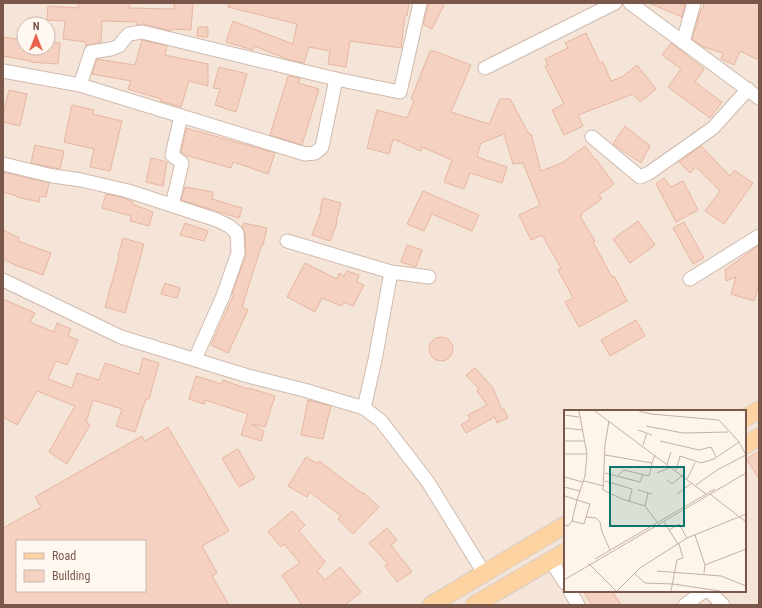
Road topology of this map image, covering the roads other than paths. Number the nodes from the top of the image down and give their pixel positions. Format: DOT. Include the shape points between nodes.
graph roads {
  1 [pos="420,3"];
  2 [pos="615,3"];
  3 [pos="630,3"];
  4 [pos="694,3"];
  5 [pos="682,42"];
  6 [pos="485,68"];
  7 [pos="3,71"];
  8 [pos="336,79"];
  9 [pos="80,85"];
  10 [pos="748,89"];
  11 [pos="759,98"];
  12 [pos="181,116"];
  13 [pos="592,137"];
  14 [pos="3,164"];
  15 [pos="172,205"];
  16 [pos="759,236"];
  17 [pos="287,241"];
  18 [pos="390,272"];
  19 [pos="429,277"];
  20 [pos="690,279"];
  21 [pos="3,280"];
  22 [pos="195,359"];
  23 [pos="364,408"];
  24 [pos="759,410"];
  25 [pos="746,417"];
  26 [pos="759,437"];
  27 [pos="746,444"];
  28 [pos="564,526"];
  29 [pos="558,556"];
  30 [pos="484,573"];
  31 [pos="564,579"];
  32 [pos="571,592"];
  33 [pos="703,592"];
  34 [pos="710,592"];
  35 [pos="459,598"];
  36 [pos="430,605"];
  37 [pos="474,605"];
  38 [pos="578,605"];
  39 [pos="685,605"];
  40 [pos="723,605"];
  1 -- 8 [label="street" via="400,92"];
  2 -- 6 [label="street"];
  3 -- 5 [label="street"];
  4 -- 5 [label="street"];
  5 -- 10 [label="street"];
  7 -- 9 [label="street"];
  8 -- 9 [label="street" via="142,32 129,34 119,46 91,52"];
  8 -- 12 [label="street" via="322,148 315,154 305,154"];
  9 -- 12 [label="street"];
  10 -- 11 [label="street"];
  10 -- 13 [label="street" via="713,128 640,177"];
  12 -- 15 [label="street" via="172,155 182,163"];
  14 -- 15 [label="street" via="128,191"];
  15 -- 22 [label="street" via="217,220 237,234 238,253 223,296"];
  16 -- 20 [label="street"];
  17 -- 18 [label="street"];
  18 -- 19 [label="street"];
  18 -- 23 [label="street" via="376,360"];
  21 -- 22 [label="street" via="121,337"];
  22 -- 23 [label="street"];
  23 -- 30 [label="street" via="381,421 428,482"];
  24 -- 25 [label="main road"];
  26 -- 27 [label="main road"];
  28 -- 30 [label="main road"];
  29 -- 31 [label="street"];
  29 -- 37 [label="main road"];
  30 -- 35 [label="main road"];
  32 -- 38 [label="street"];
  33 -- 39 [label="street"];
  34 -- 40 [label="street"];
  35 -- 36 [label="main road"];
}
